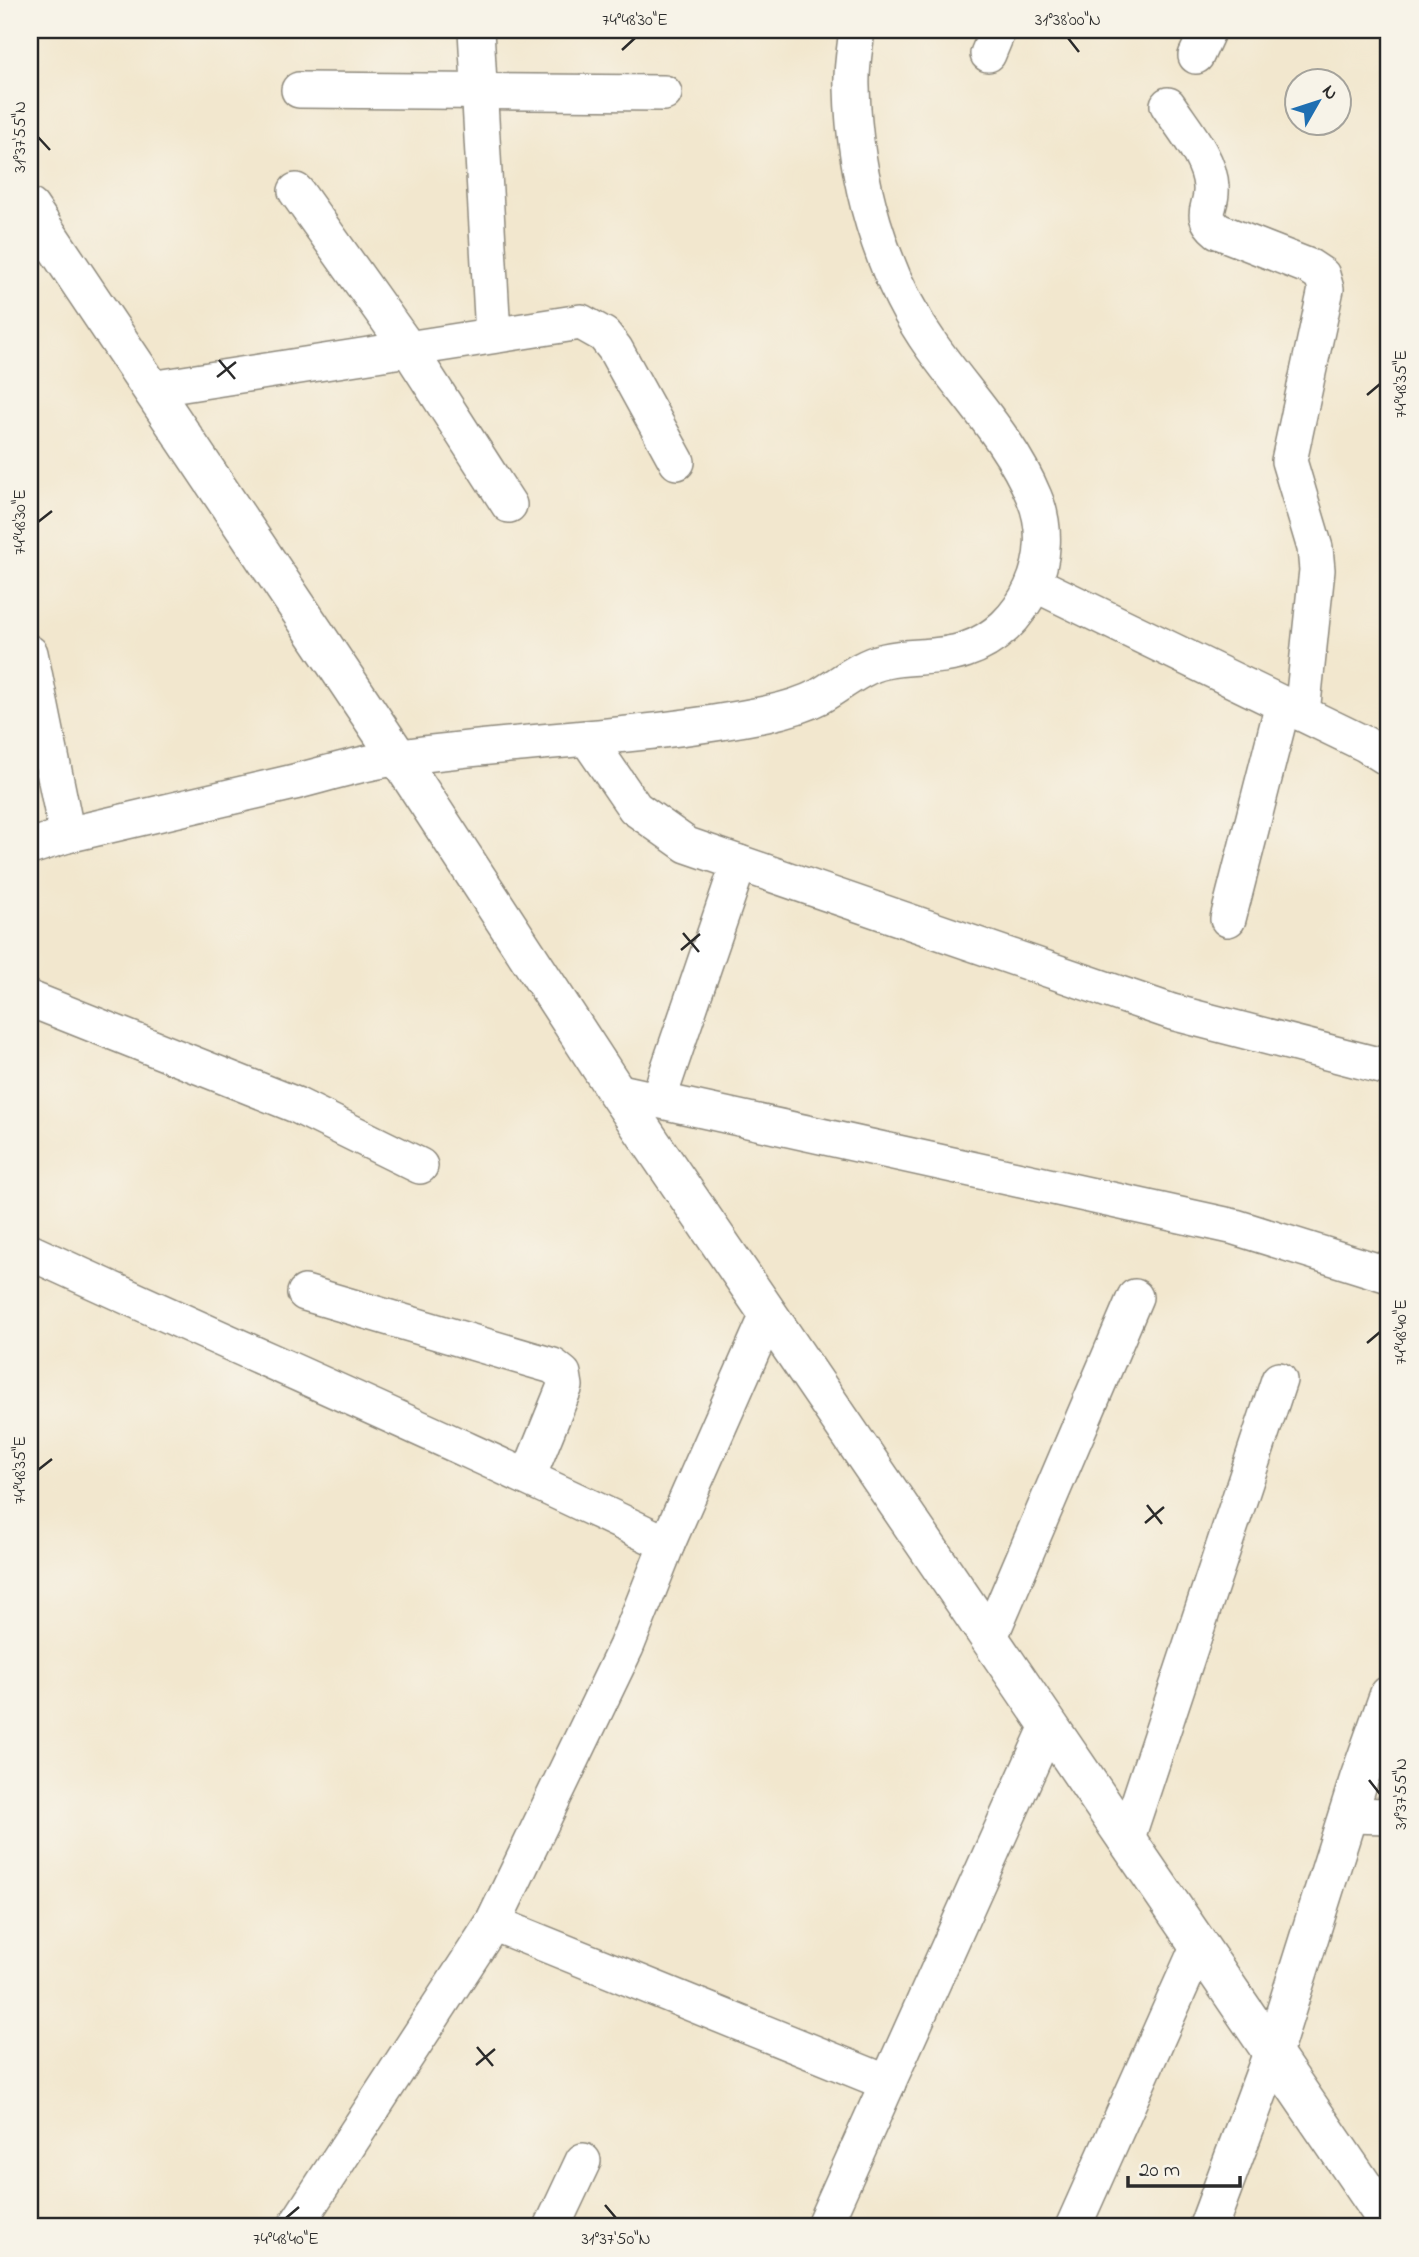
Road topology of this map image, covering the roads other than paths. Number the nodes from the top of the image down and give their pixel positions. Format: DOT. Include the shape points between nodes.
graph roads {
  1 [pos="476,30"];
  2 [pos="857,30"];
  3 [pos="299,90"];
  4 [pos="479,91"];
  5 [pos="664,93"];
  6 [pos="1168,105"];
  7 [pos="296,191"];
  8 [pos="30,208"];
  9 [pos="493,335"];
  10 [pos="408,348"];
  11 [pos="151,389"];
  12 [pos="677,462"];
  13 [pos="509,505"];
  14 [pos="1035,584"];
  15 [pos="30,653"];
  16 [pos="1292,709"];
  17 [pos="587,738"];
  18 [pos="398,757"];
  19 [pos="1389,759"];
  20 [pos="67,835"];
  21 [pos="30,847"];
  22 [pos="739,863"];
  23 [pos="1228,919"];
  24 [pos="30,999"];
  25 [pos="1389,1068"];
  26 [pos="616,1091"];
  27 [pos="658,1100"];
  28 [pos="420,1166"];
  29 [pos="30,1252"];
  30 [pos="1389,1275"];
  31 [pos="305,1293"];
  32 [pos="1135,1297"];
  33 [pos="768,1315"];
  34 [pos="1279,1380"];
  35 [pos="528,1477"];
  36 [pos="667,1544"];
  37 [pos="990,1637"];
  38 [pos="1389,1695"];
  39 [pos="1049,1724"];
  40 [pos="1348,1815"];
  41 [pos="1389,1816"];
  42 [pos="1127,1838"];
  43 [pos="493,1923"];
  44 [pos="1199,1945"];
  45 [pos="1273,2052"];
  46 [pos="888,2083"];
  47 [pos="583,2161"];
  48 [pos="1389,2224"];
  49 [pos="304,2225"];
  50 [pos="1211,2225"];
  51 [pos="552,2227"];
  52 [pos="823,2227"];
  53 [pos="1073,2227"];
  1 -- 4 [label="street"];
  2 -- 14 [label="street" via="851,82 855,134 869,206 904,300 931,346 995,428 1036,500 1041,549"];
  3 -- 4 [label="street"];
  4 -- 5 [label="street"];
  4 -- 9 [label="street"];
  6 -- 16 [label="street" via="1209,174 1209,224 1310,267 1322,275 1326,289 1289,461 1315,548 1317,570"];
  7 -- 10 [label="street"];
  8 -- 11 [label="street"];
  9 -- 10 [label="street"];
  9 -- 12 [label="street" via="574,322 593,326 615,349"];
  10 -- 11 [label="street"];
  10 -- 13 [label="street"];
  11 -- 18 [label="street"];
  14 -- 16 [label="street"];
  14 -- 17 [label="street" via="1023,608 971,649 946,656 883,661 784,710"];
  15 -- 20 [label="street"];
  16 -- 19 [label="street"];
  16 -- 23 [label="street"];
  17 -- 18 [label="street"];
  17 -- 22 [label="street" via="635,807 687,845"];
  18 -- 20 [label="street"];
  18 -- 26 [label="street"];
  20 -- 21 [label="street"];
  22 -- 25 [label="street" via="1172,1012"];
  22 -- 27 [label="street"];
  24 -- 28 [label="street" via="296,1105"];
  26 -- 27 [label="street"];
  26 -- 33 [label="street"];
  27 -- 30 [label="street" via="1235,1227"];
  29 -- 35 [label="street"];
  31 -- 35 [label="street" via="553,1366 563,1374 565,1386"];
  32 -- 37 [label="street"];
  33 -- 36 [label="street"];
  33 -- 37 [label="street"];
  34 -- 42 [label="street"];
  35 -- 36 [label="street"];
  36 -- 43 [label="street" via="626,1647"];
  37 -- 39 [label="street"];
  38 -- 40 [label="street"];
  39 -- 42 [label="street"];
  39 -- 46 [label="street"];
  40 -- 41 [label="street"];
  40 -- 45 [label="street"];
  42 -- 44 [label="street"];
  43 -- 46 [label="street"];
  43 -- 49 [label="street"];
  44 -- 45 [label="street"];
  44 -- 53 [label="street"];
  45 -- 48 [label="street"];
  45 -- 50 [label="street"];
  46 -- 52 [label="street"];
  47 -- 51 [label="street"];
}
